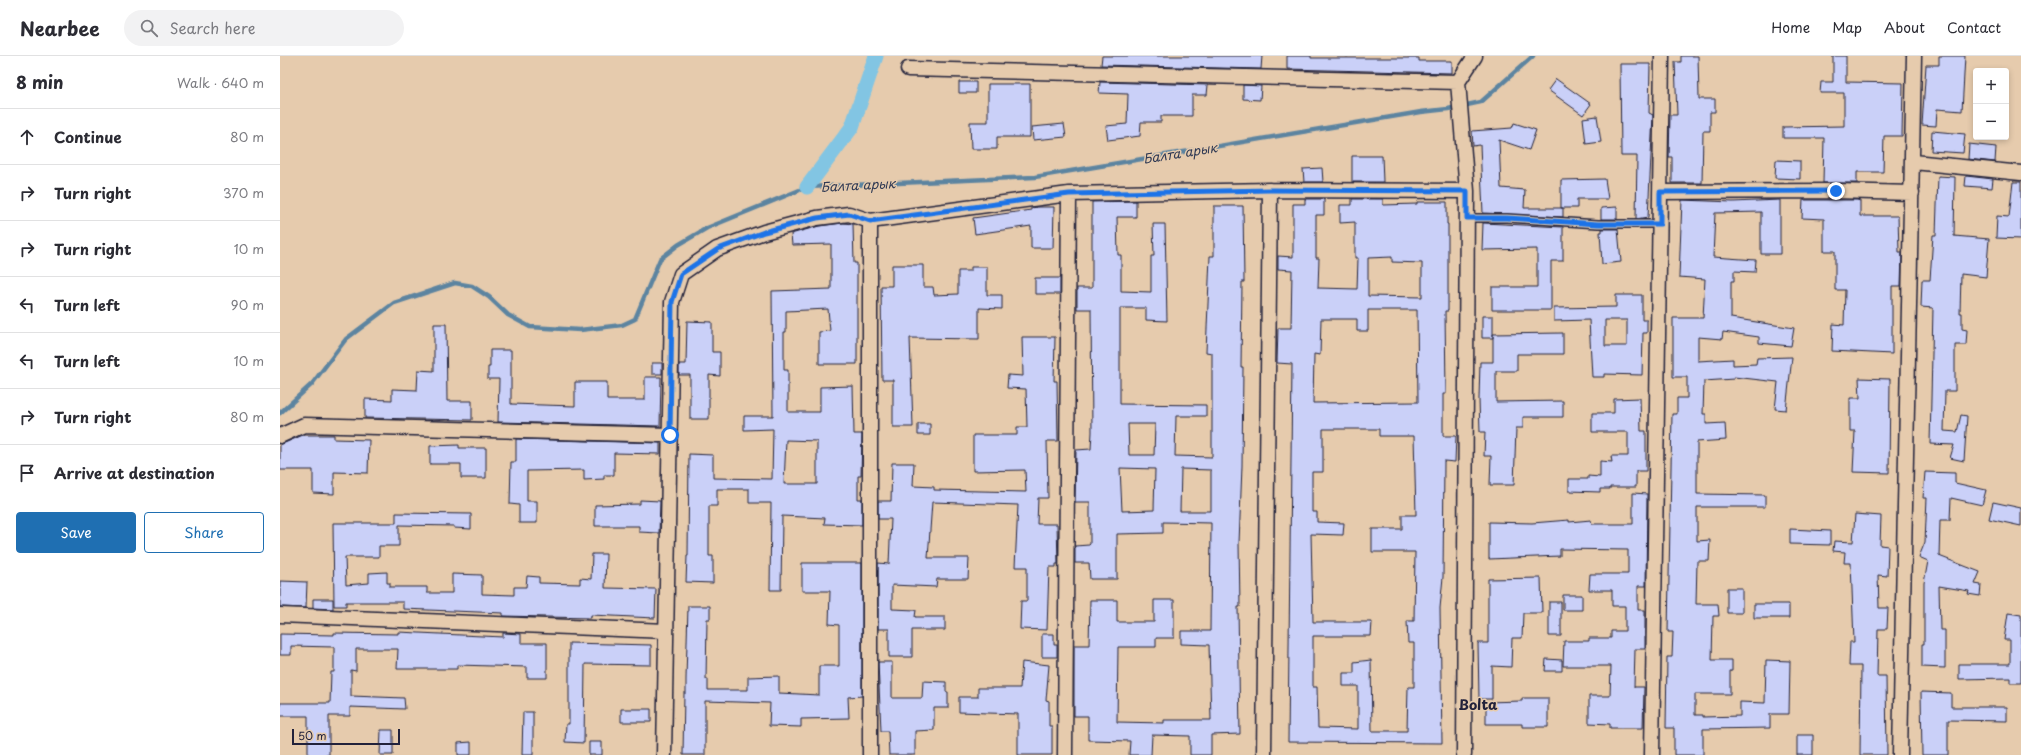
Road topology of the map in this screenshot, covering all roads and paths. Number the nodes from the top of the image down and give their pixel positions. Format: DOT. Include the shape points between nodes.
graph roads {
  1 [pos="1475,56"];
  2 [pos="1662,56"];
  3 [pos="1914,56"];
  4 [pos="908,69"];
  5 [pos="1458,82"];
  6 [pos="1914,162"];
  7 [pos="2021,173"];
  8 [pos="1270,190"];
  9 [pos="1467,191"];
  10 [pos="1660,192"];
  11 [pos="1912,193"];
  12 [pos="1069,194"];
  13 [pos="1467,218"];
  14 [pos="870,221"];
  15 [pos="1660,224"];
  16 [pos="670,435"];
  17 [pos="280,436"];
  18 [pos="280,615"];
  19 [pos="666,630"];
  20 [pos="664,755"];
  21 [pos="870,755"];
  22 [pos="1064,755"];
  23 [pos="1264,755"];
  24 [pos="1464,755"];
  25 [pos="1652,755"];
  26 [pos="1900,755"];
  1 -- 5 [label="street"];
  2 -- 10 [label="street"];
  3 -- 6 [label="street"];
  4 -- 5 [label="street"];
  5 -- 9 [label="street"];
  6 -- 7 [label="street"];
  6 -- 11 [label="street"];
  8 -- 9 [label="street"];
  8 -- 12 [label="street"];
  8 -- 23 [label="street"];
  9 -- 13 [label="street"];
  10 -- 11 [label="street"];
  10 -- 15 [label="street"];
  11 -- 26 [label="street"];
  12 -- 14 [label="street"];
  12 -- 22 [label="street"];
  13 -- 15 [label="lane"];
  13 -- 24 [label="street"];
  14 -- 16 [label="street" via="849,214 817,218 764,232 718,249 681,274 672,302"];
  14 -- 21 [label="street"];
  15 -- 25 [label="street"];
  16 -- 17 [label="street" via="304,425"];
  16 -- 19 [label="street"];
  18 -- 19 [label="street"];
  19 -- 20 [label="street"];
}
